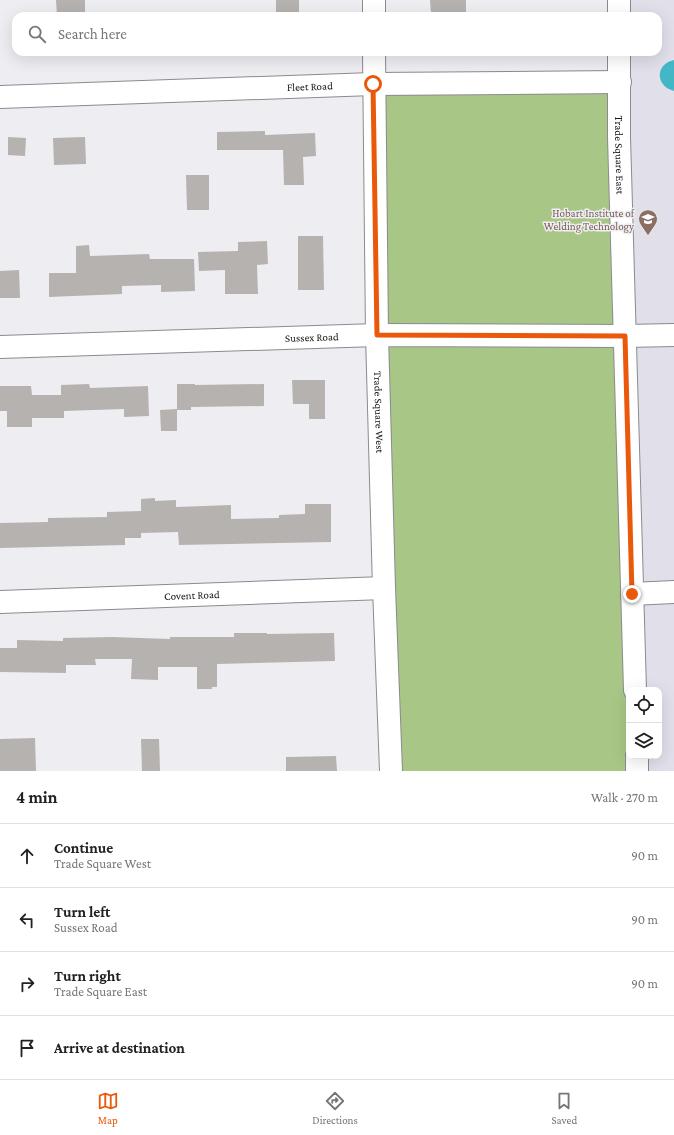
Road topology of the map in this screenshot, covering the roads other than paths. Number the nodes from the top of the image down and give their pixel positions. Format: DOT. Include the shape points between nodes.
graph roads {
  1 [pos="374,0"];
  2 [pos="619,0"];
  3 [pos="374,12"];
  4 [pos="619,12"];
  5 [pos="374,56"];
  6 [pos="619,56"];
  7 [pos="620,82"];
  8 [pos="373,84"];
  9 [pos="0,97"];
  10 [pos="377,335"];
  11 [pos="674,335"];
  12 [pos="625,336"];
  13 [pos="0,347"];
  14 [pos="384,588"];
  15 [pos="674,592"];
  16 [pos="632,594"];
  17 [pos="0,602"];
  18 [pos="635,687"];
  19 [pos="637,759"];
  20 [pos="391,771"];
  21 [pos="637,771"];
  1 -- 3 [label="street"];
  2 -- 4 [label="street"];
  5 -- 8 [label="street, Trade Square West"];
  6 -- 7 [label="street, Trade Square East"];
  7 -- 8 [label="street, Fleet Road"];
  7 -- 12 [label="street, Trade Square East" via="619,137"];
  8 -- 9 [label="street, Fleet Road"];
  8 -- 10 [label="street, Trade Square West"];
  10 -- 12 [label="street, Sussex Road"];
  10 -- 13 [label="street, Sussex Road"];
  10 -- 14 [label="street, Trade Square West"];
  11 -- 12 [label="street, Sussex Road"];
  12 -- 16 [label="street, Trade Square East"];
  14 -- 17 [label="street, Covent Road"];
  14 -- 20 [label="street, Trade Square West"];
  15 -- 16 [label="street"];
  16 -- 18 [label="street, Trade Square East"];
  19 -- 21 [label="street"];
}
